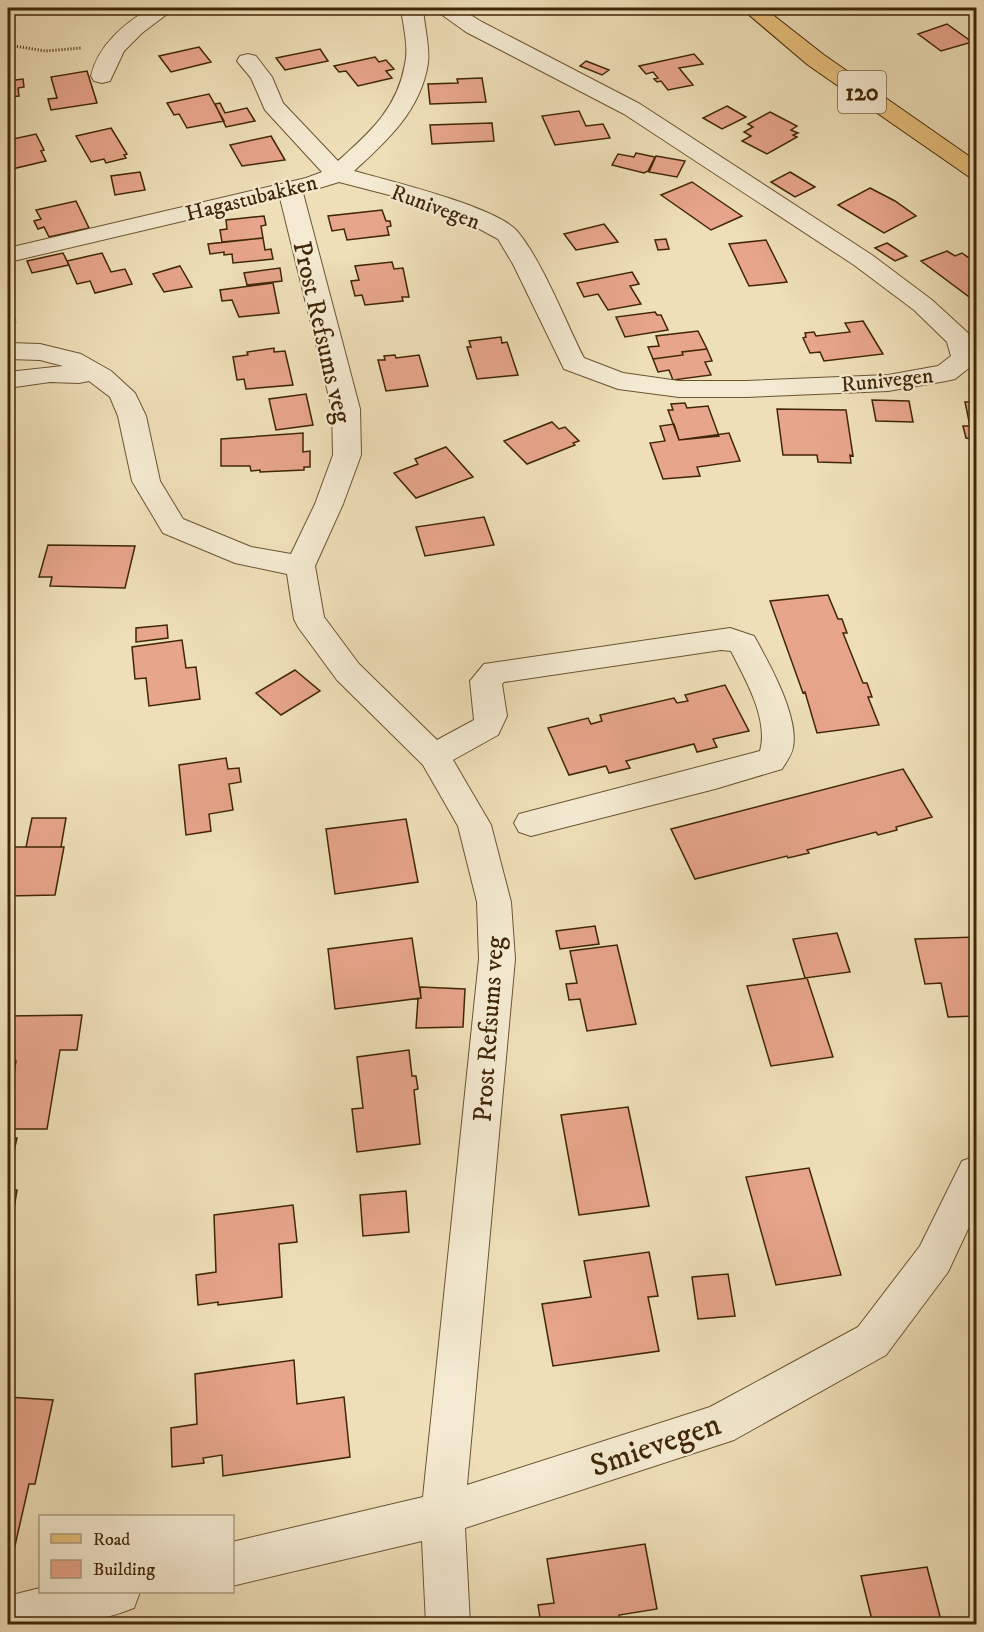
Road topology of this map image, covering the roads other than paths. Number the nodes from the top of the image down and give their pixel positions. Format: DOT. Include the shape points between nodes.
graph roads {
  1 [pos="164,8"];
  2 [pos="412,8"];
  3 [pos="445,8"];
  4 [pos="752,8"];
  5 [pos="248,61"];
  6 [pos="102,76"];
  7 [pos="976,171"];
  8 [pos="337,174"];
  9 [pos="290,189"];
  10 [pos="9,255"];
  11 [pos="8,351"];
  12 [pos="102,377"];
  13 [pos="8,380"];
  14 [pos="300,566"];
  15 [pos="434,756"];
  16 [pos="531,823"];
  17 [pos="976,1173"];
  18 [pos="443,1514"];
  19 [pos="234,1564"];
  20 [pos="114,1593"];
  21 [pos="8,1618"];
  22 [pos="448,1624"];
  1 -- 6 [label="street" via="140,23 119,44 105,60"];
  2 -- 8 [label="street, Hagastubakken" via="417,62 406,99 395,118"];
  3 -- 8 [label="street, Runivegen" via="632,109 863,260 923,305 958,339 965,358 946,373 888,382 679,389 618,381 573,363 507,234 472,215"];
  4 -- 7 [label="main road, 120" via="816,60"];
  5 -- 8 [label="street" via="261,77 273,105"];
  8 -- 9 [label="street, Hagastubakken"];
  9 -- 10 [label="street, Hagastubakken"];
  9 -- 14 [label="street, Prost Refsums veg" via="346,409 347,455"];
  11 -- 12 [label="street" via="58,356"];
  12 -- 13 [label="street" via="50,374"];
  12 -- 14 [label="street" via="122,393 128,404 146,481 173,526 245,556"];
  14 -- 15 [label="street, Prost Refsums veg" via="309,619 348,672"];
  15 -- 16 [label="street" via="487,727 491,716 486,681 495,672 721,639 742,644 778,733 778,748 771,760"];
  15 -- 18 [label="street, Prost Refsums veg" via="474,825 494,902 497,959"];
  17 -- 18 [label="street, Smievegen" via="934,1259 872,1341 719,1425"];
  18 -- 19 [label="street, Smievegen"];
  18 -- 22 [label="street, Prost Refsums veg"];
  20 -- 21 [label="street"];
}
